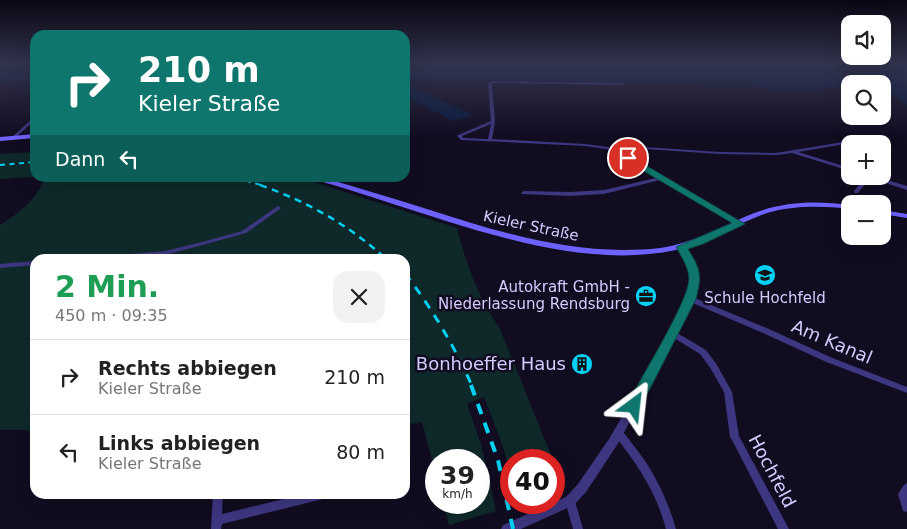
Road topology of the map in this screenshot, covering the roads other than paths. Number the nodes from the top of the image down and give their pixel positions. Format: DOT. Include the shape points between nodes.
graph roads {
  1 [pos="490,89"];
  2 [pos="30,122"];
  3 [pos="493,122"];
  4 [pos="30,136"];
  5 [pos="12,138"];
  6 [pos="0,139"];
  7 [pos="490,140"];
  8 [pos="841,143"];
  9 [pos="793,151"];
  10 [pos="628,158"];
  11 [pos="841,167"];
  12 [pos="661,178"];
  13 [pos="332,182"];
  14 [pos="891,183"];
  15 [pos="862,185"];
  16 [pos="907,188"];
  17 [pos="856,192"];
  18 [pos="524,193"];
  19 [pos="408,206"];
  20 [pos="841,206"];
  21 [pos="278,208"];
  22 [pos="891,213"];
  23 [pos="907,216"];
  24 [pos="740,224"];
  25 [pos="681,247"];
  26 [pos="153,254"];
  27 [pos="30,263"];
  28 [pos="0,266"];
  29 [pos="690,299"];
  30 [pos="672,333"];
  31 [pos="907,390"];
  32 [pos="618,434"];
  33 [pos="907,488"];
  34 [pos="218,499"];
  35 [pos="306,499"];
  36 [pos="570,501"];
  37 [pos="907,507"];
  38 [pos="217,525"];
  39 [pos="507,529"];
  40 [pos="578,529"];
  41 [pos="671,529"];
  42 [pos="784,529"];
  1 -- 3 [label="street"];
  2 -- 5 [label="street"];
  3 -- 7 [label="street"];
  3 -- 7 [label="street" via="459,136 462,139"];
  4 -- 5 [label="main road"];
  5 -- 6 [label="main road"];
  7 -- 10 [label="street" via="598,146"];
  8 -- 9 [label="street"];
  9 -- 10 [label="street" via="754,154 644,148"];
  9 -- 11 [label="street"];
  10 -- 12 [label="street"];
  12 -- 18 [label="street" via="604,192"];
  12 -- 24 [label="street"];
  13 -- 19 [label="main road, Kieler Straße"];
  14 -- 16 [label="street"];
  15 -- 17 [label="street"];
  19 -- 25 [label="main road, Kieler Straße" via="512,238 560,248 616,252"];
  20 -- 24 [label="main road, Kieler Straße" via="789,206"];
  21 -- 26 [label="street" via="244,232"];
  22 -- 23 [label="main road"];
  24 -- 25 [label="main road, Kieler Straße"];
  25 -- 29 [label="street" via="690,261 695,279"];
  27 -- 28 [label="street"];
  29 -- 30 [label="street"];
  29 -- 31 [label="street, Am Kanal"];
  30 -- 32 [label="street"];
  30 -- 42 [label="street, Hochfeld" via="703,352 714,367 728,392 735,437"];
  32 -- 36 [label="street"];
  32 -- 41 [label="street" via="642,462 657,488"];
  33 -- 37 [label="street" via="903,494"];
  34 -- 38 [label="street"];
  35 -- 38 [label="street"];
  36 -- 39 [label="street"];
  36 -- 40 [label="street"];
}
